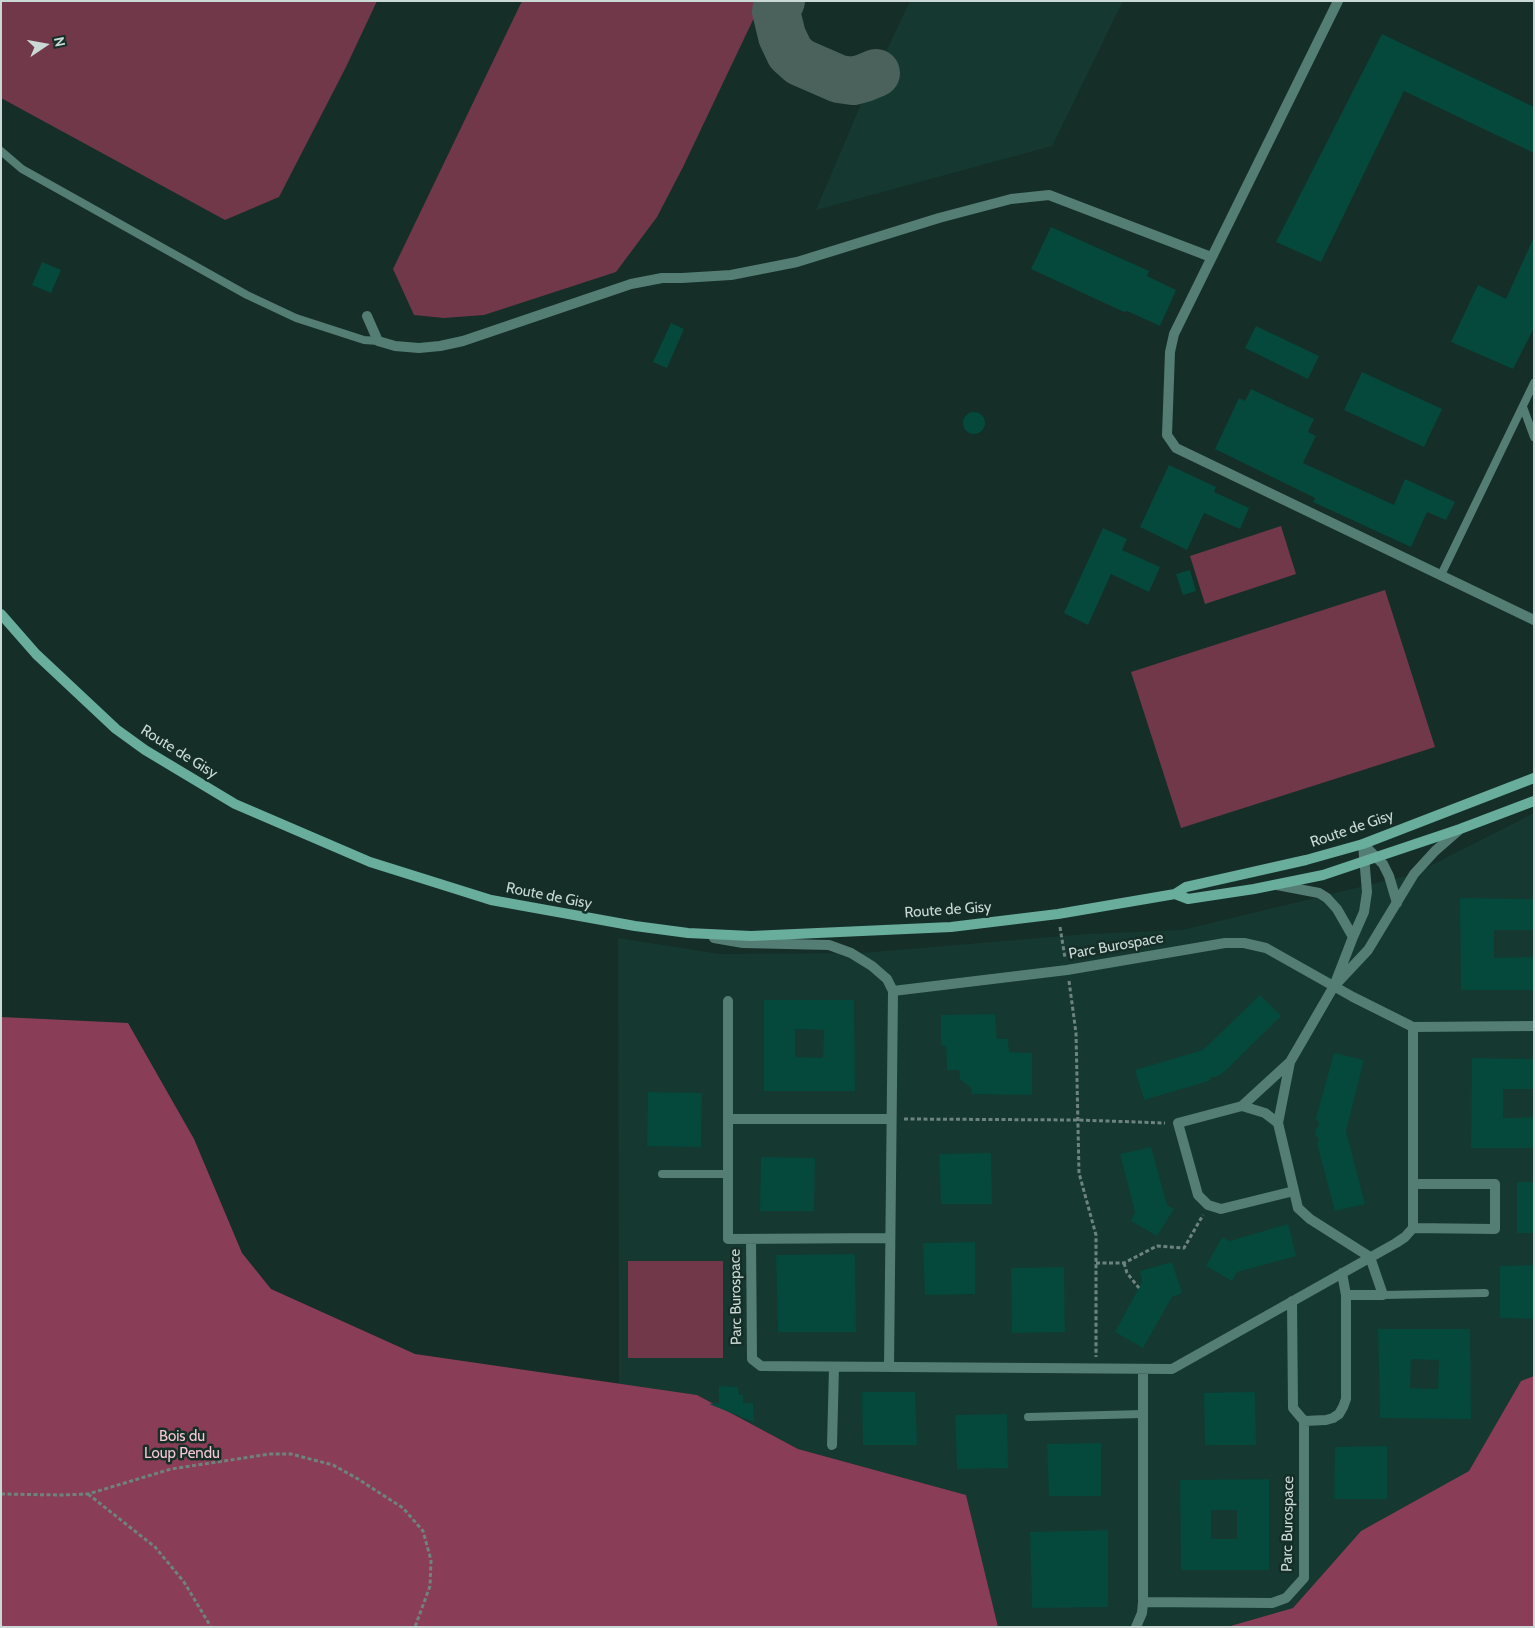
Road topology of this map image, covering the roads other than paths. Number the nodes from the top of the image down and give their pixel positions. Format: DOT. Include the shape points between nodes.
graph roads {
  1 [pos="1338,1"];
  2 [pos="1,151"];
  3 [pos="1212,257"];
  4 [pos="367,316"];
  5 [pos="378,341"];
  6 [pos="1534,383"];
  7 [pos="1523,407"];
  8 [pos="1534,437"];
  9 [pos="1441,575"];
  10 [pos="1,614"];
  11 [pos="1534,620"];
  12 [pos="1534,778"];
  13 [pos="1534,801"];
  14 [pos="1460,829"];
  15 [pos="1363,844"];
  16 [pos="1378,857"];
  17 [pos="1364,862"];
  18 [pos="1277,885"];
  19 [pos="1176,894"];
  20 [pos="1397,903"];
  21 [pos="688,932"];
  22 [pos="1353,937"];
  23 [pos="1334,986"];
  24 [pos="893,990"];
  25 [pos="728,1001"];
  26 [pos="1534,1026"];
  27 [pos="1413,1027"];
  28 [pos="1290,1062"];
  29 [pos="1242,1106"];
  30 [pos="728,1119"];
  31 [pos="891,1119"];
  32 [pos="1278,1122"];
  33 [pos="662,1174"];
  34 [pos="728,1174"];
  35 [pos="1413,1184"];
  36 [pos="1294,1191"];
  37 [pos="1413,1228"];
  38 [pos="890,1238"];
  39 [pos="751,1239"];
  40 [pos="1370,1258"];
  41 [pos="1342,1273"];
  42 [pos="1485,1293"];
  43 [pos="1346,1295"];
  44 [pos="1383,1295"];
  45 [pos="1292,1301"];
  46 [pos="834,1367"];
  47 [pos="889,1367"];
  48 [pos="1143,1369"];
  49 [pos="1142,1414"];
  50 [pos="1028,1417"];
  51 [pos="1304,1421"];
  52 [pos="832,1445"];
  53 [pos="1143,1602"];
  54 [pos="1136,1627"];
  1 -- 3 [label="street"];
  2 -- 5 [label="lane" via="22,169 247,295 296,318 364,340"];
  3 -- 5 [label="street" via="1049,195 1011,198 797,262 731,275 662,278 632,284 463,341 419,348"];
  3 -- 9 [label="street" via="1174,334 1170,352 1167,435 1176,448"];
  4 -- 5 [label="street"];
  6 -- 7 [label="lane"];
  7 -- 8 [label="lane"];
  7 -- 9 [label="lane"];
  9 -- 11 [label="street"];
  10 -- 21 [label="street, Route de Gisy" via="36,654 116,729 235,804 370,862 491,900 635,926"];
  12 -- 15 [label="street, Route de Gisy"];
  13 -- 14 [label="street, Route de Gisy"];
  14 -- 16 [label="street, Route de Gisy"];
  14 -- 20 [label="street" via="1414,874"];
  15 -- 16 [label="street"];
  15 -- 17 [label="street"];
  15 -- 19 [label="street, Route de Gisy" via="1186,887"];
  16 -- 17 [label="street, Route de Gisy"];
  16 -- 20 [label="street"];
  17 -- 18 [label="street, Route de Gisy"];
  17 -- 22 [label="street" via="1367,902"];
  18 -- 19 [label="street, Route de Gisy" via="1188,898"];
  18 -- 22 [label="street" via="1320,893 1337,909"];
  19 -- 21 [label="street, Route de Gisy" via="1058,914 950,927 751,936"];
  20 -- 23 [label="street" via="1368,950"];
  21 -- 24 [label="street" via="743,943 829,945 872,966 887,979"];
  22 -- 23 [label="street"];
  23 -- 24 [label="street, Parc Burospace" via="1266,948 1225,943 1067,970"];
  23 -- 27 [label="street, Parc Burospace"];
  23 -- 28 [label="street"];
  24 -- 31 [label="street"];
  25 -- 30 [label="street, Parc Burospace"];
  26 -- 27 [label="street, Parc Burospace"];
  27 -- 35 [label="street"];
  28 -- 29 [label="street"];
  28 -- 32 [label="street"];
  29 -- 32 [label="street" via="1265,1113"];
  29 -- 36 [label="street" via="1178,1123 1198,1195 1208,1205 1221,1209"];
  30 -- 31 [label="street"];
  30 -- 34 [label="street, Parc Burospace"];
  31 -- 38 [label="street"];
  32 -- 36 [label="street"];
  33 -- 34 [label="lane"];
  34 -- 39 [label="street, Parc Burospace" via="728,1239"];
  35 -- 37 [label="street"];
  35 -- 37 [label="street" via="1495,1184 1495,1229"];
  36 -- 40 [label="street" via="1303,1214"];
  37 -- 40 [label="street, Parc Burospace" via="1405,1237"];
  38 -- 39 [label="street, Parc Burospace"];
  38 -- 47 [label="street"];
  39 -- 46 [label="street, Parc Burospace" via="752,1359 761,1366"];
  40 -- 41 [label="street, Parc Burospace"];
  40 -- 44 [label="street"];
  41 -- 43 [label="street"];
  41 -- 45 [label="street, Parc Burospace"];
  42 -- 44 [label="lane"];
  43 -- 44 [label="street"];
  43 -- 51 [label="street" via="1346,1399 1339,1414 1333,1418"];
  45 -- 48 [label="street, Parc Burospace" via="1172,1369"];
  45 -- 51 [label="street, Parc Burospace" via="1293,1408"];
  46 -- 47 [label="street, Parc Burospace"];
  46 -- 52 [label="street"];
  47 -- 48 [label="street, Parc Burospace"];
  48 -- 49 [label="street"];
  49 -- 50 [label="lane"];
  49 -- 53 [label="street"];
  51 -- 53 [label="street, Parc Burospace" via="1304,1578 1286,1598 1272,1603"];
  53 -- 54 [label="street"];
}
